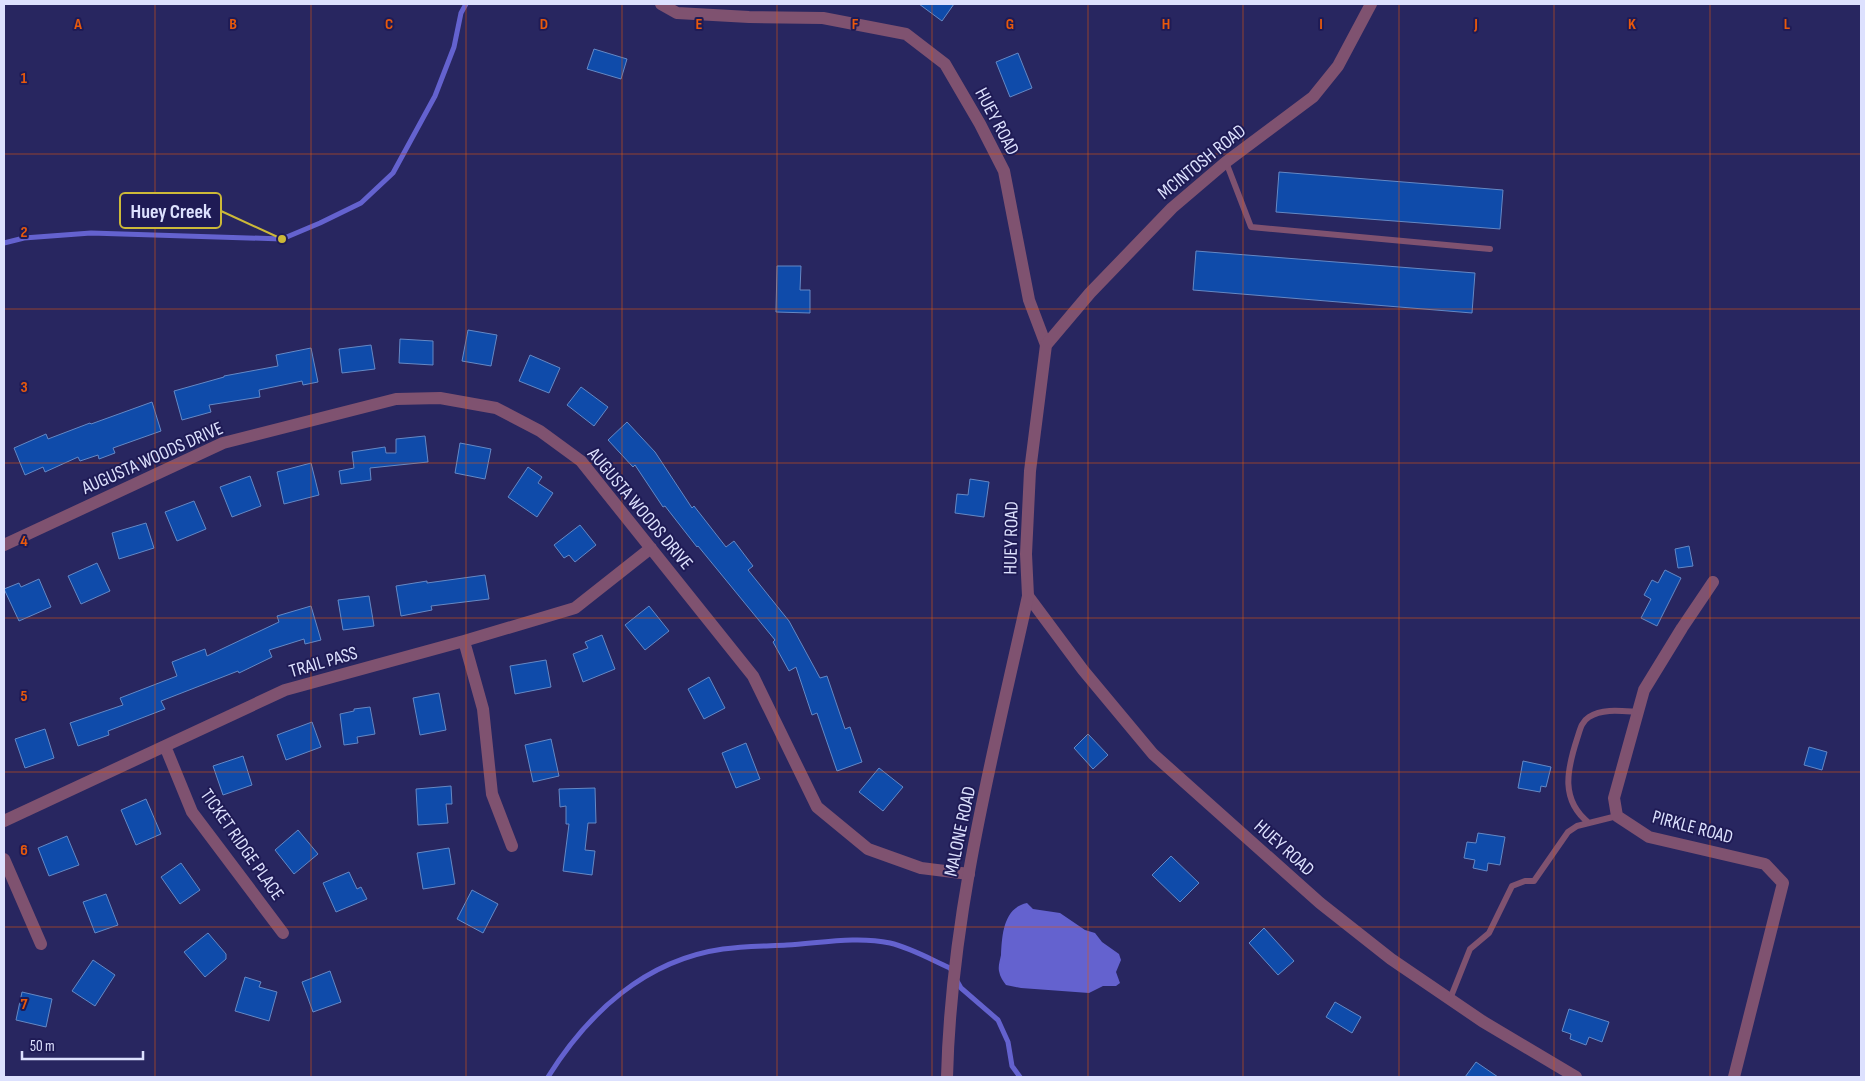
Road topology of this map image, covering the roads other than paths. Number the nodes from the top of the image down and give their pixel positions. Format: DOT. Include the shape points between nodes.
graph roads {
  1 [pos="661,4"];
  2 [pos="1371,4"];
  3 [pos="1226,162"];
  4 [pos="1490,249"];
  5 [pos="1046,345"];
  6 [pos="4,545"];
  7 [pos="651,548"];
  8 [pos="1713,582"];
  9 [pos="1028,596"];
  10 [pos="464,641"];
  11 [pos="1638,712"];
  12 [pos="165,746"];
  13 [pos="1617,816"];
  14 [pos="4,821"];
  15 [pos="1589,823"];
  16 [pos="512,846"];
  17 [pos="4,859"];
  18 [pos="969,874"];
  19 [pos="283,933"];
  20 [pos="41,944"];
  21 [pos="1450,999"];
  22 [pos="947,1077"];
  23 [pos="1576,1077"];
  24 [pos="1734,1077"];
  1 -- 5 [label="street, HUEY ROAD" via="677,13 823,18 906,34 945,64 1004,171 1029,300"];
  2 -- 3 [label="street, MCINTOSH ROAD" via="1338,66 1312,97"];
  3 -- 4 [label="lane" via="1251,227"];
  3 -- 5 [label="street, MCINTOSH ROAD" via="1172,208 1090,293"];
  5 -- 9 [label="street, HUEY ROAD" via="1030,471 1026,554"];
  6 -- 7 [label="street, AUGUSTA WOODS DRIVE" via="223,443 396,399 440,398 496,408 540,431 581,461"];
  7 -- 10 [label="street, TRAIL PASS" via="575,608"];
  7 -- 18 [label="street, AUGUSTA WOODS DRIVE" via="753,676 817,806 868,849 921,868"];
  8 -- 11 [label="street" via="1644,690"];
  9 -- 18 [label="street, MALONE ROAD"];
  9 -- 21 [label="street, HUEY ROAD" via="1083,670 1153,754 1320,903 1391,959"];
  10 -- 12 [label="street, TRAIL PASS" via="286,690"];
  10 -- 16 [label="street" via="483,709 492,794"];
  11 -- 13 [label="street" via="1614,798"];
  11 -- 15 [label="lane" via="1602,712 1582,722 1571,756 1567,784 1579,816"];
  12 -- 14 [label="street, TRAIL PASS"];
  12 -- 19 [label="street, TICKET RIDGE PLACE" via="192,812"];
  13 -- 15 [label="lane"];
  13 -- 24 [label="street, PIRKLE ROAD" via="1649,837 1765,864 1783,883"];
  15 -- 21 [label="lane" via="1568,832 1534,881 1512,886 1489,933 1470,949"];
  17 -- 20 [label="street"];
  18 -- 22 [label="street, MALONE ROAD" via="948,1033"];
  21 -- 23 [label="street, HUEY ROAD"];
}
